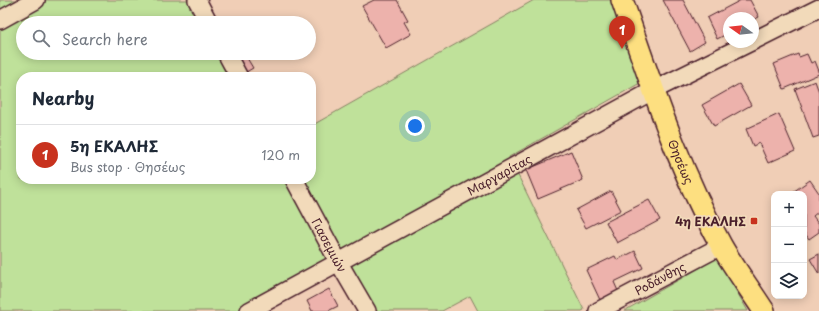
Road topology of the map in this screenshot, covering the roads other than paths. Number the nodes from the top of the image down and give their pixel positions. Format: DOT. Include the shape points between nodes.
graph roads {
  1 [pos="36,0"];
  2 [pos="197,0"];
  3 [pos="622,0"];
  4 [pos="819,8"];
  5 [pos="206,16"];
  6 [pos="0,20"];
  7 [pos="759,38"];
  8 [pos="738,48"];
  9 [pos="230,60"];
  10 [pos="236,72"];
  11 [pos="654,90"];
  12 [pos="297,184"];
  13 [pos="721,246"];
  14 [pos="339,263"];
  15 [pos="249,311"];
  16 [pos="367,311"];
  17 [pos="598,311"];
  18 [pos="764,311"];
  1 -- 6 [label="street"];
  2 -- 5 [label="street"];
  3 -- 11 [label="main road, Θησέως"];
  4 -- 7 [label="street, Μαργαρίτας"];
  8 -- 11 [label="street, Μαργαρίτας"];
  9 -- 10 [label="street"];
  11 -- 13 [label="main road, Θησέως" via="691,184"];
  11 -- 14 [label="street, Μαργαρίτας"];
  12 -- 14 [label="street, Γιασεμιών"];
  13 -- 17 [label="street, Ροδάνθης"];
  13 -- 18 [label="main road, Θησέως"];
  14 -- 15 [label="street, Μαργαρίτας"];
  14 -- 16 [label="street, Γιασεμιών"];
}
